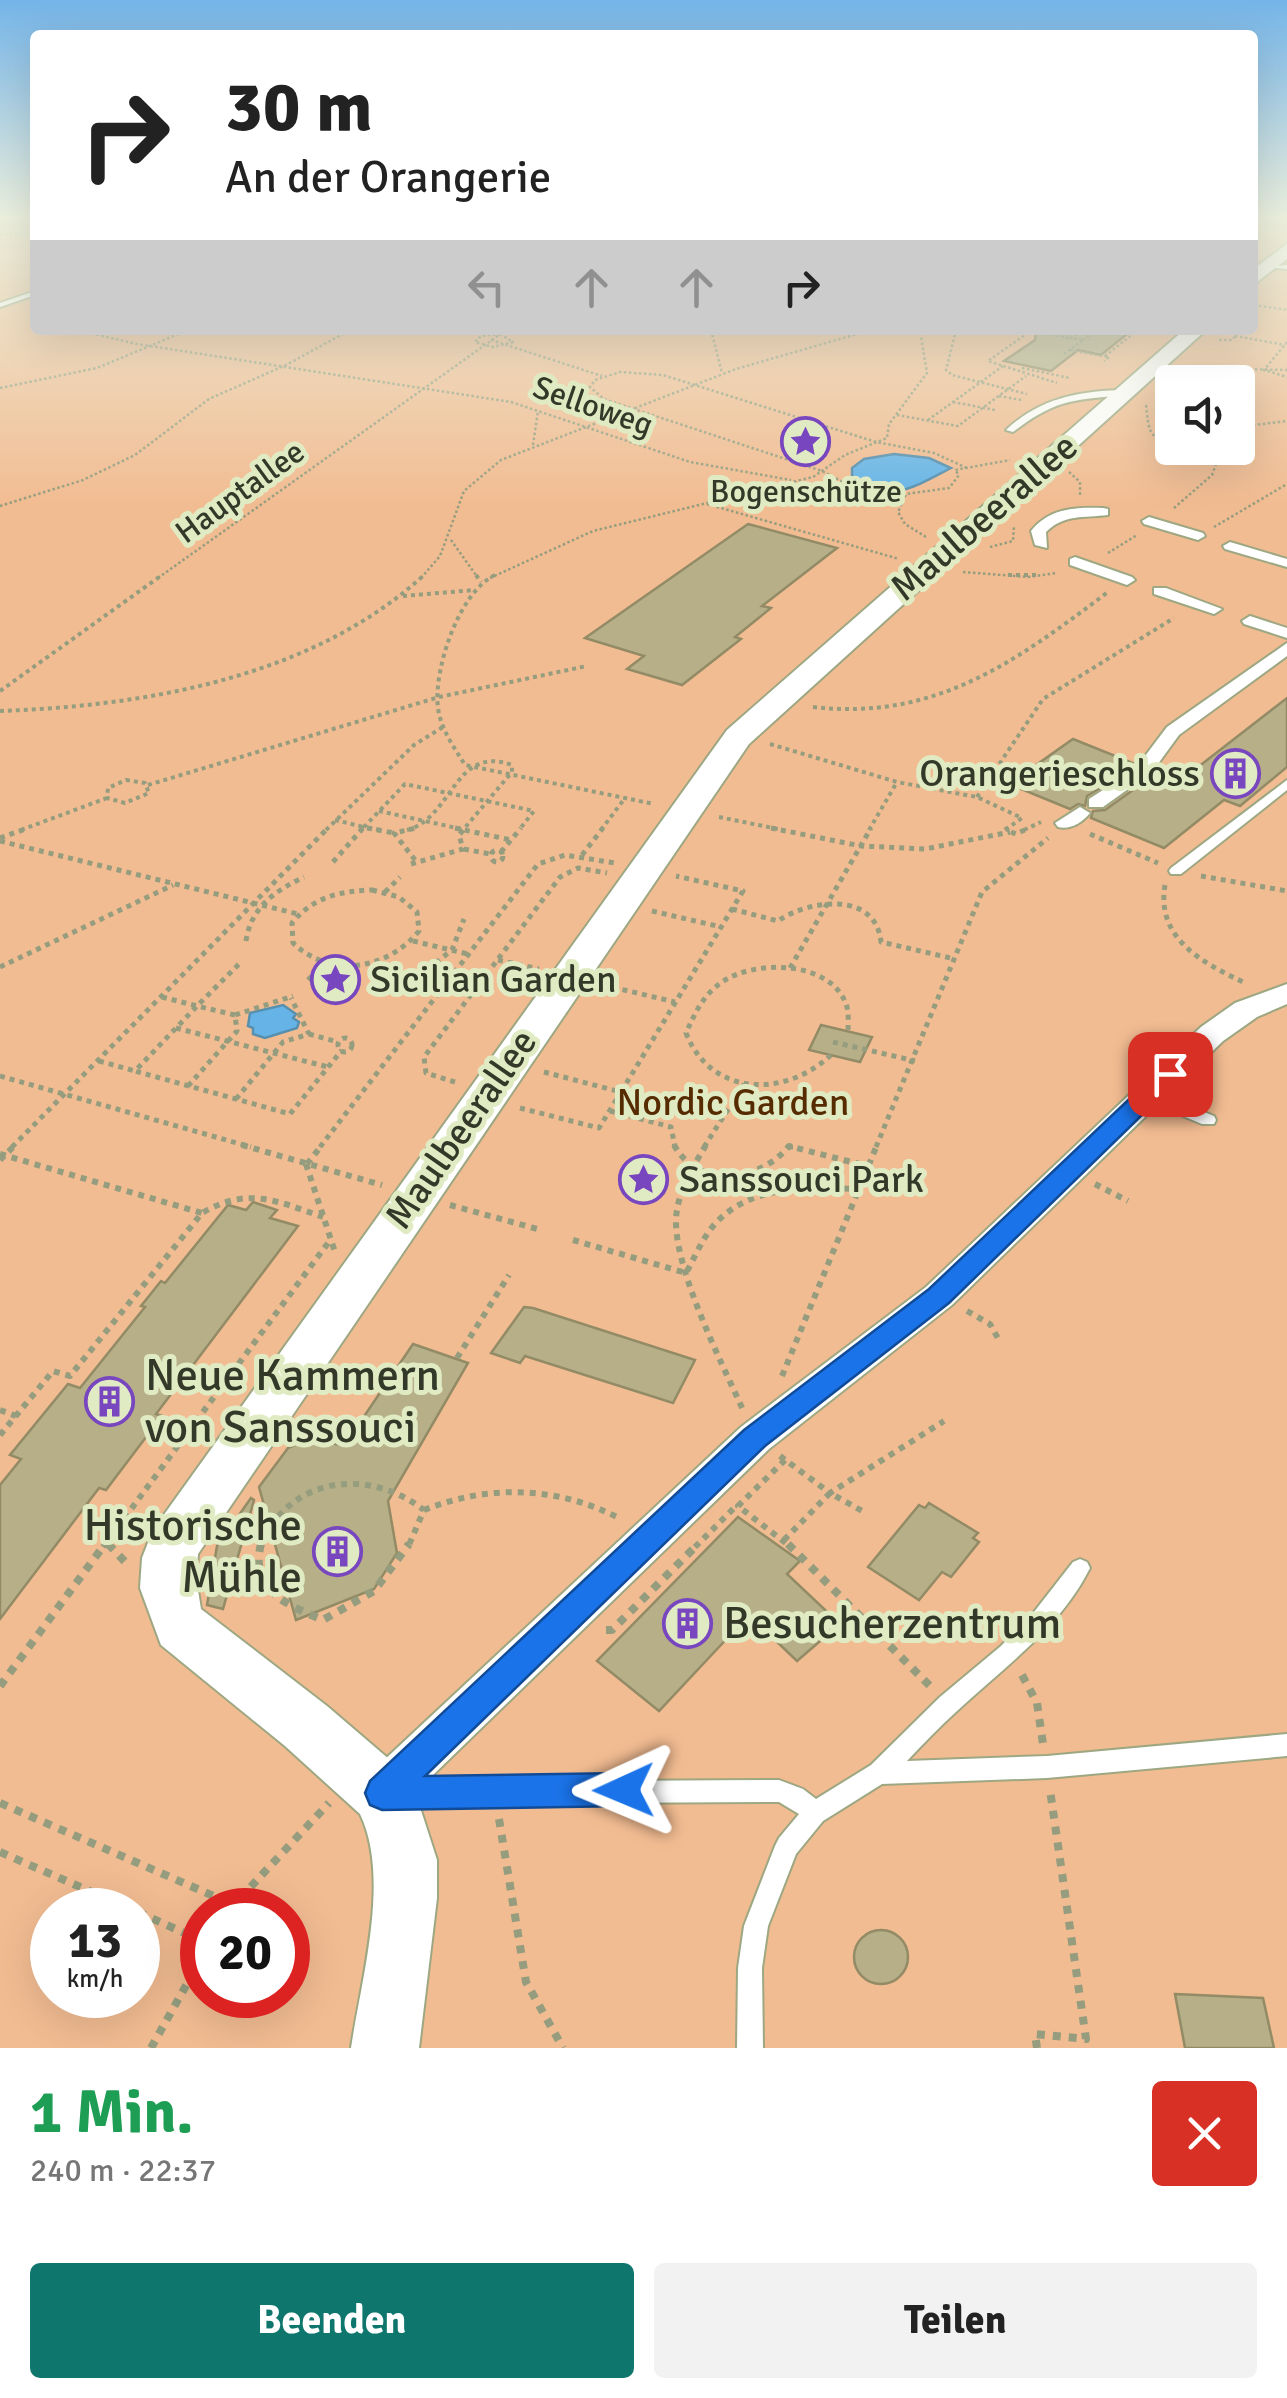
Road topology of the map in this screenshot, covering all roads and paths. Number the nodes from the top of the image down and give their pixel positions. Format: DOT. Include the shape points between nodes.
graph roads {
  1 [pos="101,335"];
  2 [pos="179,335"];
  3 [pos="341,335"];
  4 [pos="494,335"];
  5 [pos="498,335"];
  6 [pos="502,335"];
  7 [pos="712,335"];
  8 [pos="854,335"];
  9 [pos="921,335"];
  10 [pos="955,335"];
  11 [pos="1023,335"];
  12 [pos="1056,335"];
  13 [pos="1075,335"];
  14 [pos="1132,335"];
  15 [pos="1190,335"];
  16 [pos="1235,336"];
  17 [pos="1072,338"];
  18 [pos="491,340"];
  19 [pos="1083,340"];
  20 [pos="1090,340"];
  21 [pos="1286,344"];
  22 [pos="506,345"];
  23 [pos="483,346"];
  24 [pos="158,347"];
  25 [pos="1070,350"];
  26 [pos="1276,352"];
  27 [pos="1064,354"];
  28 [pos="1287,357"];
  29 [pos="286,365"];
  30 [pos="1002,366"];
  31 [pos="1152,370"];
  32 [pos="1264,370"];
  33 [pos="1287,370"];
  34 [pos="1016,372"];
  35 [pos="722,373"];
  36 [pos="602,376"];
  37 [pos="1026,376"];
  38 [pos="1070,377"];
  39 [pos="1287,377"];
  40 [pos="692,384"];
  41 [pos="978,384"];
  42 [pos="0,388"];
  43 [pos="424,389"];
  44 [pos="1007,390"];
  45 [pos="1049,390"];
  46 [pos="1124,393"];
  47 [pos="1041,396"];
  48 [pos="953,402"];
  49 [pos="631,408"];
  50 [pos="982,408"];
  51 [pos="995,410"];
  52 [pos="538,411"];
  53 [pos="897,416"];
  54 [pos="928,420"];
  55 [pos="1287,421"];
  56 [pos="1255,425"];
  57 [pos="581,427"];
  58 [pos="1010,430"];
  59 [pos="1155,440"];
  60 [pos="876,442"];
  61 [pos="533,445"];
  62 [pos="1215,465"];
  63 [pos="967,468"];
  64 [pos="822,471"];
  65 [pos="798,482"];
  66 [pos="1287,484"];
  67 [pos="904,500"];
  68 [pos="704,504"];
  69 [pos="0,506"];
  70 [pos="1093,510"];
  71 [pos="635,521"];
  72 [pos="1153,522"];
  73 [pos="644,526"];
  74 [pos="1042,527"];
  75 [pos="1198,536"];
  76 [pos="450,539"];
  77 [pos="1230,546"];
  78 [pos="901,559"];
  79 [pos="1284,563"];
  80 [pos="930,564"];
  81 [pos="1080,564"];
  82 [pos="1128,580"];
  83 [pos="481,582"];
  84 [pos="474,590"];
  85 [pos="1160,590"];
  86 [pos="403,596"];
  87 [pos="1197,603"];
  88 [pos="1214,609"];
  89 [pos="1250,621"];
  90 [pos="1287,633"];
  91 [pos="1287,648"];
  92 [pos="587,666"];
  93 [pos="0,692"];
  94 [pos="782,696"];
  95 [pos="439,697"];
  96 [pos="0,710"];
  97 [pos="443,727"];
  98 [pos="738,737"];
  99 [pos="472,766"];
  100 [pos="511,774"];
  101 [pos="898,782"];
  102 [pos="1287,784"];
  103 [pos="148,785"];
  104 [pos="449,793"];
  105 [pos="977,796"];
  106 [pos="107,798"];
  107 [pos="625,798"];
  108 [pos="488,801"];
  109 [pos="684,810"];
  110 [pos="380,811"];
  111 [pos="1081,813"];
  112 [pos="335,820"];
  113 [pos="425,821"];
  114 [pos="1035,822"];
  115 [pos="364,826"];
  116 [pos="464,829"];
  117 [pos="1010,832"];
  118 [pos="394,834"];
  119 [pos="0,839"];
  120 [pos="511,840"];
  121 [pos="860,846"];
  122 [pos="463,849"];
  123 [pos="582,855"];
  124 [pos="594,858"];
  125 [pos="333,862"];
  126 [pos="1176,871"];
  127 [pos="607,874"];
  128 [pos="675,876"];
  129 [pos="304,877"];
  130 [pos="400,877"];
  131 [pos="176,884"];
  132 [pos="385,892"];
  133 [pos="1287,892"];
  134 [pos="829,902"];
  135 [pos="257,903"];
  136 [pos="732,910"];
  137 [pos="652,911"];
  138 [pos="298,914"];
  139 [pos="464,919"];
  140 [pos="721,927"];
  141 [pos="246,941"];
  142 [pos="413,941"];
  143 [pos="452,950"];
  144 [pos="468,954"];
  145 [pos="955,959"];
  146 [pos="240,963"];
  147 [pos="324,963"];
  148 [pos="0,968"];
  149 [pos="790,968"];
  150 [pos="420,975"];
  151 [pos="308,980"];
  152 [pos="1285,993"];
  153 [pos="161,996"];
  154 [pos="197,1006"];
  155 [pos="235,1016"];
  156 [pos="176,1028"];
  157 [pos="848,1031"];
  158 [pos="309,1034"];
  159 [pos="228,1041"];
  160 [pos="338,1042"];
  161 [pos="833,1042"];
  162 [pos="342,1050"];
  163 [pos="274,1053"];
  164 [pos="831,1055"];
  165 [pos="98,1061"];
  166 [pos="915,1061"];
  167 [pos="328,1067"];
  168 [pos="135,1071"];
  169 [pos="544,1072"];
  170 [pos="0,1076"];
  171 [pos="455,1082"];
  172 [pos="745,1083"];
  173 [pos="188,1086"];
  174 [pos="621,1092"];
  175 [pos="64,1095"];
  176 [pos="1148,1095"];
  177 [pos="236,1099"];
  178 [pos="520,1108"];
  179 [pos="610,1111"];
  180 [pos="1208,1120"];
  181 [pos="1,1156"];
  182 [pos="306,1164"];
  183 [pos="871,1167"];
  184 [pos="695,1168"];
  185 [pos="862,1189"];
  186 [pos="401,1191"];
  187 [pos="202,1213"];
  188 [pos="324,1217"];
  189 [pos="326,1226"];
  190 [pos="541,1230"];
  191 [pos="331,1239"];
  192 [pos="573,1240"];
  193 [pos="686,1273"];
  194 [pos="508,1274"];
  195 [pos="939,1296"];
  196 [pos="1000,1342"];
  197 [pos="456,1358"];
  198 [pos="0,1410"];
  199 [pos="16,1416"];
  200 [pos="944,1421"];
  201 [pos="0,1435"];
  202 [pos="770,1449"];
  203 [pos="830,1492"];
  204 [pos="424,1510"];
  205 [pos="864,1512"];
  206 [pos="648,1538"];
  207 [pos="784,1540"];
  208 [pos="1080,1568"];
  209 [pos="1009,1653"];
  210 [pos="0,1686"];
  211 [pos="948,1704"];
  212 [pos="1287,1745"];
  213 [pos="1046,1766"];
  214 [pos="878,1773"];
  215 [pos="370,1783"];
  216 [pos="495,1792"];
  217 [pos="0,1802"];
  218 [pos="814,1812"];
  219 [pos="0,1852"];
  220 [pos="82,1888"];
  221 [pos="188,1888"];
  222 [pos="251,1888"];
  223 [pos="180,1996"];
  224 [pos="151,2048"];
  225 [pos="385,2048"];
  226 [pos="563,2048"];
  227 [pos="750,2048"];
  228 [pos="1037,2048"];
  1 -- 24 [label="path, Selloweg"];
  2 -- 24 [label="path"];
  3 -- 29 [label="path"];
  4 -- 23 [label="path" via="477,338"];
  5 -- 18 [label="path, Hauptallee"];
  6 -- 22 [label="path" via="514,340"];
  7 -- 35 [label="path"];
  8 -- 35 [label="path"];
  9 -- 53 [label="path" via="927,374"];
  10 -- 41 [label="path" via="946,370"];
  11 -- 30 [label="path" via="988,362"];
  12 -- 17 [label="path"];
  13 -- 17 [label="path"];
  14 -- 25 [label="path" via="1105,359"];
  15 -- 31 [label="street, Maulbeerallee"];
  16 -- 21 [label="path"];
  17 -- 19 [label="path"];
  18 -- 22 [label="path"];
  18 -- 23 [label="path, Hauptallee"];
  19 -- 20 [label="path"];
  19 -- 25 [label="path"];
  21 -- 26 [label="path"];
  22 -- 23 [label="path"];
  22 -- 36 [label="path"];
  23 -- 43 [label="path, Hauptallee"];
  24 -- 29 [label="path, Selloweg"];
  24 -- 42 [label="path" via="106,368"];
  25 -- 27 [label="path"];
  26 -- 28 [label="path"];
  26 -- 32 [label="path"];
  29 -- 43 [label="path, Selloweg"];
  29 -- 69 [label="path" via="209,400 136,455"];
  30 -- 34 [label="path"];
  30 -- 41 [label="path"];
  31 -- 32 [label="path"];
  31 -- 46 [label="street, Maulbeerallee"];
  32 -- 33 [label="path"];
  32 -- 39 [label="path"];
  34 -- 37 [label="path"];
  34 -- 38 [label="path" via="1023,366"];
  35 -- 40 [label="path"];
  36 -- 40 [label="path" via="648,372"];
  36 -- 49 [label="path" via="591,383 593,394"];
  37 -- 44 [label="path"];
  37 -- 45 [label="path" via="1058,383"];
  40 -- 49 [label="path"];
  40 -- 60 [label="path"];
  41 -- 44 [label="path"];
  41 -- 48 [label="path"];
  43 -- 52 [label="path, Selloweg"];
  43 -- 93 [label="path, Hauptallee"];
  44 -- 47 [label="path"];
  44 -- 50 [label="path"];
  46 -- 58 [label="lane" via="1059,398"];
  46 -- 59 [label="path" via="1146,400"];
  46 -- 80 [label="street, Maulbeerallee"];
  48 -- 50 [label="path"];
  48 -- 54 [label="path"];
  49 -- 57 [label="path"];
  49 -- 64 [label="path"];
  50 -- 51 [label="path"];
  50 -- 54 [label="path" via="958,426"];
  52 -- 57 [label="path, Selloweg"];
  52 -- 61 [label="path"];
  53 -- 54 [label="path"];
  53 -- 60 [label="path" via="887,438"];
  55 -- 56 [label="path"];
  57 -- 61 [label="path"];
  57 -- 65 [label="path, Selloweg" via="690,462"];
  60 -- 63 [label="path" via="934,453"];
  60 -- 64 [label="path"];
  61 -- 76 [label="path" via="466,485"];
  62 -- 72 [label="path"];
  64 -- 65 [label="path"];
  64 -- 67 [label="path" via="868,495"];
  65 -- 68 [label="path"];
  66 -- 75 [label="path"];
  68 -- 71 [label="path"];
  68 -- 78 [label="path"];
  70 -- 74 [label="street"];
  71 -- 73 [label="path"];
  71 -- 83 [label="path" via="592,532"];
  72 -- 75 [label="street"];
  72 -- 81 [label="path"];
  76 -- 83 [label="path"];
  76 -- 86 [label="path"];
  77 -- 79 [label="street"];
  80 -- 81 [label="path" via="1028,577"];
  80 -- 94 [label="street, Maulbeerallee"];
  81 -- 82 [label="street"];
  82 -- 94 [label="path" via="960,691 878,711 839,713"];
  83 -- 84 [label="path"];
  84 -- 86 [label="path"];
  84 -- 95 [label="path" via="444,655"];
  85 -- 87 [label="street"];
  86 -- 96 [label="path" via="337,636 218,678 92,705"];
  87 -- 88 [label="street"];
  87 -- 105 [label="path" via="1042,699"];
  89 -- 90 [label="street"];
  91 -- 111 [label="street" via="1174,731 1138,773"];
  92 -- 95 [label="path"];
  94 -- 98 [label="street, Maulbeerallee"];
  95 -- 97 [label="path"];
  95 -- 103 [label="path"];
  97 -- 99 [label="path" via="465,765"];
  97 -- 112 [label="path" via="414,745"];
  98 -- 101 [label="path"];
  98 -- 109 [label="street, Maulbeerallee"];
  99 -- 100 [label="path"];
  99 -- 100 [label="path" via="502,760 512,765"];
  99 -- 104 [label="path"];
  100 -- 107 [label="path"];
  100 -- 108 [label="path"];
  101 -- 105 [label="path"];
  101 -- 121 [label="path"];
  102 -- 126 [label="lane"];
  103 -- 106 [label="path" via="119,782 108,788"];
  103 -- 106 [label="path" via="149,793 132,802"];
  104 -- 108 [label="path"];
  104 -- 110 [label="path" via="406,784"];
  104 -- 113 [label="path"];
  105 -- 117 [label="path" via="1022,818 1005,830"];
  106 -- 119 [label="path"];
  107 -- 109 [label="path"];
  107 -- 123 [label="path"];
  108 -- 116 [label="path"];
  108 -- 120 [label="path" via="534,811"];
  109 -- 121 [label="path"];
  109 -- 186 [label="street, Maulbeerallee"];
  110 -- 113 [label="path"];
  110 -- 115 [label="path"];
  111 -- 126 [label="path"];
  111 -- 145 [label="path" via="982,892"];
  112 -- 115 [label="path"];
  112 -- 135 [label="path"];
  113 -- 116 [label="path"];
  113 -- 118 [label="path"];
  114 -- 117 [label="path"];
  115 -- 118 [label="path"];
  115 -- 125 [label="path"];
  116 -- 120 [label="path"];
  116 -- 122 [label="path" via="458,835"];
  117 -- 121 [label="path" via="925,849"];
  118 -- 122 [label="path" via="413,862"];
  119 -- 131 [label="path"];
  120 -- 122 [label="path" via="500,861"];
  121 -- 134 [label="path"];
  123 -- 124 [label="path"];
  123 -- 144 [label="path" via="538,864"];
  126 -- 133 [label="path"];
  126 -- 152 [label="path" via="1160,907 1185,948 1245,983"];
  127 -- 171 [label="path" via="578,868 560,876 424,1057 426,1074"];
  128 -- 136 [label="path" via="742,891"];
  129 -- 135 [label="path"];
  130 -- 132 [label="path"];
  131 -- 135 [label="path"];
  131 -- 148 [label="path"];
  132 -- 138 [label="path" via="330,895"];
  132 -- 142 [label="path" via="417,912"];
  134 -- 136 [label="path" via="800,906 778,921"];
  134 -- 145 [label="path" via="873,918 881,942"];
  134 -- 149 [label="path"];
  135 -- 138 [label="path"];
  135 -- 141 [label="path"];
  135 -- 153 [label="path"];
  136 -- 140 [label="path"];
  137 -- 140 [label="path"];
  138 -- 147 [label="path" via="292,943"];
  139 -- 143 [label="path"];
  140 -- 174 [label="path"];
  142 -- 143 [label="path"];
  142 -- 147 [label="path" via="368,964"];
  143 -- 144 [label="path"];
  143 -- 150 [label="path"];
  144 -- 182 [label="path"];
  145 -- 166 [label="path"];
  146 -- 154 [label="path"];
  147 -- 151 [label="path"];
  149 -- 157 [label="path" via="836,989 848,1003"];
  149 -- 172 [label="path" via="725,977 701,999 688,1024 694,1056 709,1070"];
  152 -- 176 [label="street" via="1212,1034"];
  153 -- 154 [label="path"];
  153 -- 165 [label="path"];
  154 -- 155 [label="path"];
  154 -- 156 [label="path"];
  155 -- 158 [label="path" via="292,997"];
  155 -- 159 [label="path" via="238,1030"];
  156 -- 159 [label="path"];
  156 -- 168 [label="path"];
  158 -- 160 [label="path"];
  158 -- 163 [label="path" via="283,1042"];
  159 -- 163 [label="path"];
  159 -- 173 [label="path"];
  160 -- 162 [label="path"];
  160 -- 162 [label="path" via="354,1042"];
  161 -- 166 [label="path"];
  162 -- 167 [label="path"];
  163 -- 167 [label="path"];
  163 -- 177 [label="path"];
  164 -- 172 [label="path" via="792,1081"];
  165 -- 168 [label="path"];
  165 -- 175 [label="path"];
  166 -- 183 [label="path"];
  167 -- 177 [label="path" via="290,1114"];
  168 -- 173 [label="path"];
  169 -- 174 [label="path"];
  170 -- 175 [label="path"];
  172 -- 184 [label="path"];
  173 -- 177 [label="path"];
  174 -- 179 [label="path"];
  175 -- 181 [label="path"];
  175 -- 182 [label="path"];
  176 -- 180 [label="lane"];
  176 -- 195 [label="street"];
  178 -- 179 [label="path" via="599,1128"];
  179 -- 184 [label="path" via="671,1127 675,1151"];
  181 -- 187 [label="path"];
  182 -- 186 [label="path"];
  182 -- 188 [label="path"];
  183 -- 184 [label="path" via="789,1146 753,1174 718,1176"];
  183 -- 185 [label="path"];
  184 -- 193 [label="path" via="675,1215"];
  185 -- 193 [label="path" via="796,1189 746,1198 713,1226"];
  185 -- 202 [label="path"];
  186 -- 190 [label="path"];
  186 -- 215 [label="street, Maulbeerallee" via="172,1547 166,1573 170,1608 181,1627"];
  187 -- 188 [label="path" via="226,1197 248,1195"];
  187 -- 199 [label="path" via="70,1376 52,1371"];
  188 -- 189 [label="path"];
  191 -- 210 [label="path"];
  192 -- 193 [label="path"];
  193 -- 202 [label="path"];
  194 -- 197 [label="path"];
  195 -- 196 [label="path" via="990,1324"];
  195 -- 202 [label="street"];
  198 -- 199 [label="path"];
  199 -- 201 [label="path"];
  200 -- 203 [label="path"];
  202 -- 203 [label="path"];
  202 -- 206 [label="street"];
  202 -- 207 [label="path" via="738,1506"];
  203 -- 205 [label="path"];
  203 -- 207 [label="path"];
  204 -- 204 [label="path" via="407,1496 372,1485 322,1486 283,1510 258,1548 256,1570 265,1587 304,1611 323,1620 346,1613 396,1568"];
  204 -- 206 [label="path" via="468,1494 534,1494 598,1506"];
  206 -- 215 [label="street"];
  207 -- 211 [label="path"];
  208 -- 209 [label="lane"];
  209 -- 211 [label="lane"];
  209 -- 213 [label="path" via="1037,1703"];
  211 -- 214 [label="lane"];
  212 -- 213 [label="lane"];
  213 -- 214 [label="lane"];
  213 -- 228 [label="path" via="1086,2039 1036,2034"];
  214 -- 218 [label="lane"];
  215 -- 216 [label="lane"];
  215 -- 222 [label="path"];
  215 -- 225 [label="street" via="394,1817 405,1860 406,1898"];
  216 -- 218 [label="lane" via="779,1791"];
  216 -- 226 [label="path" via="526,1982"];
  217 -- 221 [label="path"];
  218 -- 227 [label="lane" via="787,1846 756,1926"];
  219 -- 220 [label="path"];
  223 -- 224 [label="path"];
}
